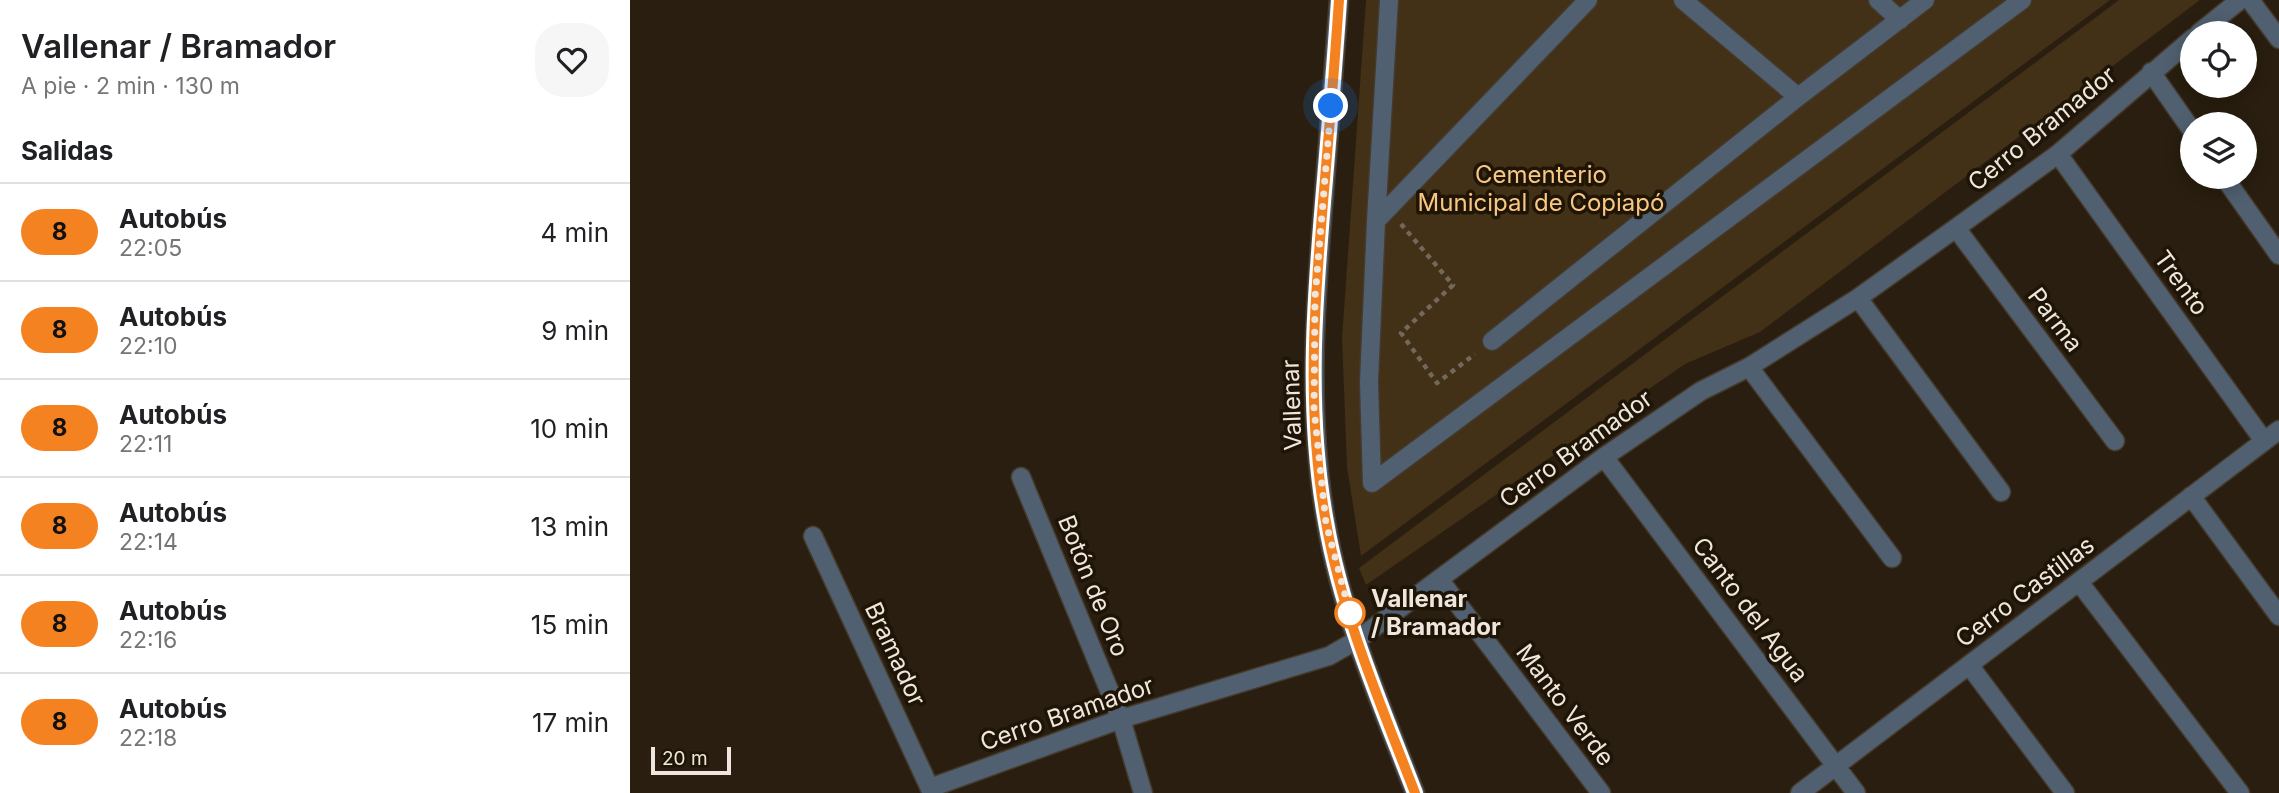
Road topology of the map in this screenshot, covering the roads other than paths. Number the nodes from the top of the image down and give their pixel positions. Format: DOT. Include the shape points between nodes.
graph roads {
  1 [pos="1339,0"];
  2 [pos="1389,0"];
  3 [pos="1588,0"];
  4 [pos="1683,0"];
  5 [pos="1878,0"];
  6 [pos="1925,0"];
  7 [pos="2022,0"];
  8 [pos="2240,0"];
  9 [pos="2250,0"];
  10 [pos="1900,20"];
  11 [pos="2214,21"];
  12 [pos="2279,39"];
  13 [pos="2180,49"];
  14 [pos="2151,72"];
  15 [pos="1798,97"];
  16 [pos="2180,113"];
  17 [pos="2058,153"];
  18 [pos="2232,189"];
  19 [pos="1376,221"];
  20 [pos="1956,228"];
  21 [pos="2279,255"];
  22 [pos="1857,298"];
  23 [pos="1492,341"];
  24 [pos="1749,367"];
  25 [pos="2272,435"];
  26 [pos="2115,441"];
  27 [pos="1605,457"];
  28 [pos="1021,477"];
  29 [pos="2001,492"];
  30 [pos="2191,496"];
  31 [pos="813,536"];
  32 [pos="1892,558"];
  33 [pos="1439,579"];
  34 [pos="2079,582"];
  35 [pos="2279,616"];
  36 [pos="1357,640"];
  37 [pos="1969,665"];
  38 [pos="1121,719"];
  39 [pos="1836,766"];
  40 [pos="931,790"];
  41 [pos="1143,793"];
  42 [pos="1415,793"];
  43 [pos="1601,793"];
  44 [pos="1800,793"];
  45 [pos="1856,793"];
  46 [pos="2065,793"];
  47 [pos="2240,793"];
  1 -- 36 [label="street, Vallenar" via="1315,298 1314,409 1326,523"];
  2 -- 19 [label="street"];
  3 -- 19 [label="street"];
  4 -- 15 [label="street"];
  5 -- 10 [label="street"];
  6 -- 10 [label="street"];
  7 -- 19 [label="street" via="1372,483 1369,382"];
  8 -- 11 [label="street"];
  9 -- 12 [label="street"];
  10 -- 15 [label="street"];
  13 -- 14 [label="street, Cerro Bramador"];
  14 -- 16 [label="street"];
  14 -- 17 [label="street, Cerro Bramador"];
  15 -- 23 [label="street"];
  17 -- 20 [label="street, Cerro Bramador"];
  17 -- 25 [label="street, Trento"];
  18 -- 21 [label="street"];
  20 -- 22 [label="street, Cerro Bramador"];
  20 -- 26 [label="street, Parma"];
  22 -- 24 [label="street, Cerro Bramador"];
  22 -- 29 [label="street"];
  24 -- 27 [label="street, Cerro Bramador" via="1701,391"];
  24 -- 32 [label="street"];
  25 -- 30 [label="street, Cerro Castillas"];
  27 -- 33 [label="street, Cerro Bramador"];
  27 -- 39 [label="street, Canto del Agua"];
  28 -- 38 [label="street, Botón de Oro"];
  30 -- 34 [label="street, Cerro Castillas"];
  30 -- 35 [label="street"];
  31 -- 40 [label="street, Bramador"];
  33 -- 36 [label="street, Cerro Bramador"];
  33 -- 43 [label="street, Manto Verde"];
  34 -- 37 [label="street, Cerro Castillas"];
  34 -- 47 [label="street"];
  36 -- 38 [label="street, Cerro Bramador" via="1329,656"];
  36 -- 42 [label="street, Vallenar"];
  37 -- 39 [label="street, Cerro Castillas"];
  37 -- 46 [label="street"];
  38 -- 40 [label="street, Cerro Bramador"];
  38 -- 41 [label="street, Botón de Oro"];
  39 -- 44 [label="street, Cerro Castillas"];
  39 -- 45 [label="street, Canto del Agua"];
}
